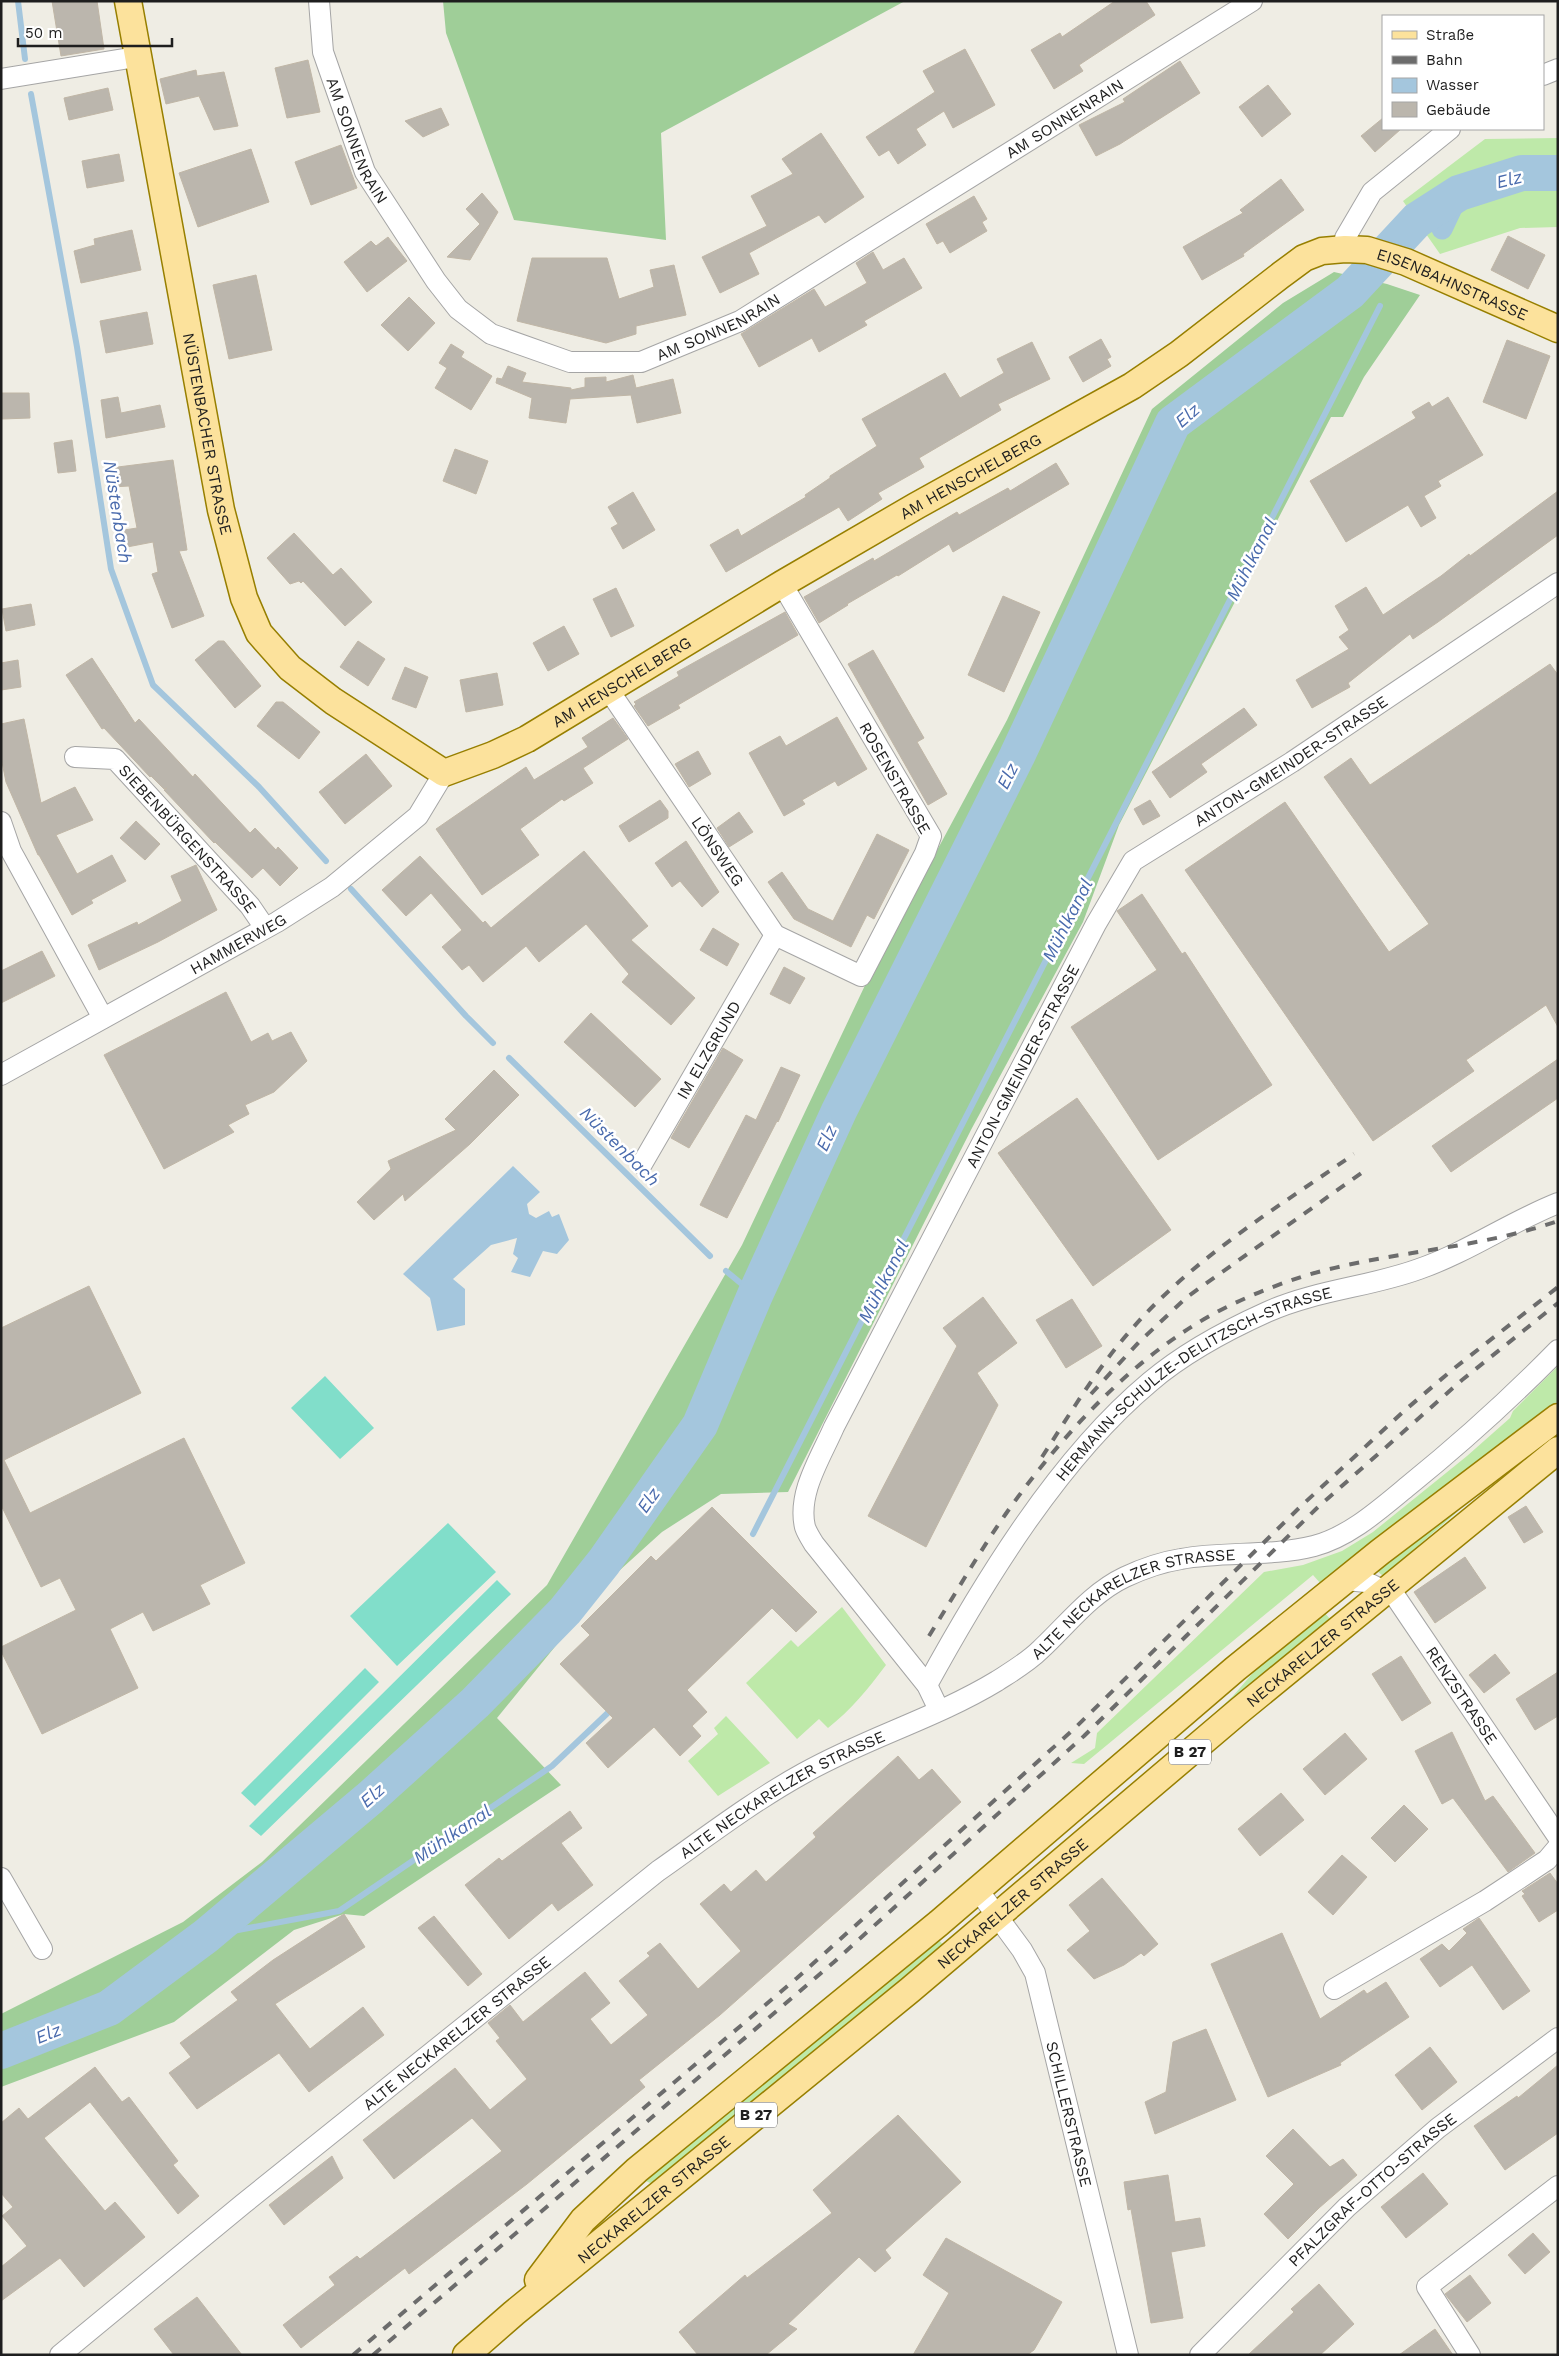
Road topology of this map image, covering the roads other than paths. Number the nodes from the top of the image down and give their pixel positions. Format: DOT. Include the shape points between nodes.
graph roads {
  1 [pos="128,1"];
  2 [pos="319,1"];
  3 [pos="1252,1"];
  4 [pos="136,57"];
  5 [pos="1558,69"];
  6 [pos="1544,75"];
  7 [pos="1,79"];
  8 [pos="1449,130"];
  9 [pos="1356,249"];
  10 [pos="1558,329"];
  11 [pos="1558,583"];
  12 [pos="782,584"];
  13 [pos="608,689"];
  14 [pos="74,757"];
  15 [pos="444,773"];
  16 [pos="1,822"];
  17 [pos="264,928"];
  18 [pos="775,936"];
  19 [pos="103,1018"];
  20 [pos="1,1075"];
  21 [pos="642,1164"];
  22 [pos="1558,1203"];
  23 [pos="1558,1350"];
  24 [pos="1558,1417"];
  25 [pos="1554,1459"];
  26 [pos="1346,1580"];
  27 [pos="1384,1590"];
  28 [pos="927,1685"];
  29 [pos="939,1710"];
  30 [pos="1558,1837"];
  31 [pos="1558,1847"];
  32 [pos="1,1878"];
  33 [pos="978,1890"];
  34 [pos="998,1916"];
  35 [pos="42,1949"];
  36 [pos="1334,1989"];
  37 [pos="1558,2038"];
  38 [pos="1558,2186"];
  39 [pos="514,2312"];
  40 [pos="60,2355"];
  41 [pos="466,2355"];
  42 [pos="1128,2355"];
  43 [pos="1200,2355"];
  44 [pos="1470,2355"];
  1 -- 4 [label="main road, NÜSTENBACHER STRASSE"];
  2 -- 3 [label="street, AM SONNENRAIN" via="323,52 365,172 458,309 492,334 570,362 641,362 740,320"];
  4 -- 7 [label="street"];
  4 -- 15 [label="main road, NÜSTENBACHER STRASSE" via="221,510 244,598 259,634 290,668 326,696"];
  5 -- 6 [label="street"];
  8 -- 9 [label="street" via="1372,192 1346,238"];
  9 -- 10 [label="main road, EISENBAHNSTRASSE" via="1406,262"];
  9 -- 12 [label="main road, AM HENSCHELBERG" via="1322,251 1304,258 1132,386"];
  11 -- 28 [label="street, ANTON-GMEINDER-STRASSE" via="1292,762 1133,861 1096,924 834,1427 808,1487 804,1506 805,1527 814,1544"];
  12 -- 13 [label="main road, AM HENSCHELBERG"];
  12 -- 18 [label="street, ROSENSTRASSE" via="931,836 861,976"];
  13 -- 15 [label="main road, AM HENSCHELBERG" via="527,739"];
  13 -- 18 [label="street, LÖNSWEG"];
  14 -- 17 [label="street, SIEBENBÜRGENSTRASSE" via="115,759 250,906"];
  15 -- 17 [label="street, HAMMERWEG" via="418,816 332,887"];
  16 -- 19 [label="street" via="11,850"];
  17 -- 19 [label="street, HAMMERWEG"];
  18 -- 21 [label="street, IM ELZGRUND"];
  19 -- 20 [label="street, HAMMERWEG"];
  22 -- 28 [label="street, HERMANN-SCHULZE-DELITZSCH-STRASSE" via="1419,1270 1309,1297 1269,1311 1222,1334 1150,1382 1111,1420 1052,1488 978,1594"];
  23 -- 29 [label="street, ALTE NECKARELZER STRASSE" via="1437,1463 1365,1520 1339,1536 1289,1551 1182,1559 1123,1578 1098,1594 1038,1653 995,1682"];
  24 -- 26 [label="main road, B 27"];
  25 -- 27 [label="main road, NECKARELZER STRASSE / B 27"];
  26 -- 27 [label="street, RENZSTRASSE" via="1366,1582"];
  26 -- 33 [label="main road, B 27" via="1235,1669"];
  27 -- 30 [label="street, RENZSTRASSE" via="1395,1596 1420,1630"];
  27 -- 34 [label="main road, NECKARELZER STRASSE / B 27"];
  28 -- 29 [label="street, ANTON-GMEINDER-STRASSE"];
  29 -- 40 [label="street, ALTE NECKARELZER STRASSE" via="803,1773 658,1871 250,2198"];
  31 -- 36 [label="street" via="1546,1860 1485,1901"];
  32 -- 35 [label="street"];
  33 -- 34 [label="street, SCHILLERSTRASSE"];
  33 -- 39 [label="main road, B 27" via="637,2170 583,2220"];
  34 -- 39 [label="main road, NECKARELZER STRASSE / B 27"];
  34 -- 42 [label="street, SCHILLERSTRASSE" via="1035,1973"];
  37 -- 43 [label="street, PFALZGRAF-OTTO-STRASSE" via="1438,2128 1354,2201"];
  38 -- 44 [label="street" via="1428,2287"];
  39 -- 41 [label="main road, NECKARELZER STRASSE / B 27"];
}
